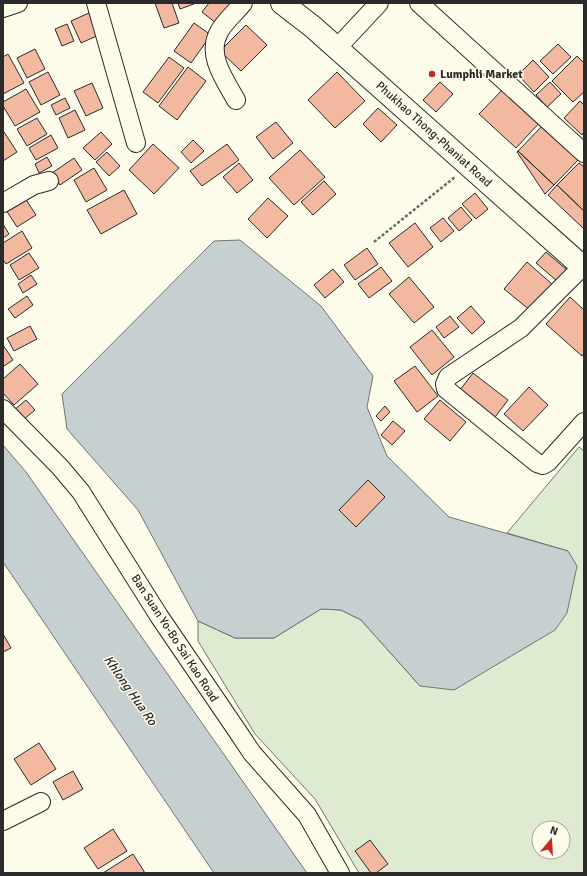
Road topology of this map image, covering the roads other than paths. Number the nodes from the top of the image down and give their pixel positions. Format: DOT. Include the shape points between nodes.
graph roads {
  1 [pos="18,3"];
  2 [pos="96,3"];
  3 [pos="243,3"];
  4 [pos="282,3"];
  5 [pos="379,3"];
  6 [pos="419,3"];
  7 [pos="3,8"];
  8 [pos="337,48"];
  9 [pos="236,100"];
  10 [pos="136,143"];
  11 [pos="584,153"];
  12 [pos="49,181"];
  13 [pos="3,203"];
  14 [pos="583,268"];
  15 [pos="3,409"];
  16 [pos="584,422"];
  17 [pos="41,802"];
  18 [pos="3,821"];
  19 [pos="340,873"];
  1 -- 7 [label="street"];
  2 -- 10 [label="street"];
  3 -- 9 [label="street" via="219,32 214,48 220,71"];
  4 -- 8 [label="main road, Phukhao Thong-Phaniat Road"];
  5 -- 8 [label="street"];
  6 -- 11 [label="street"];
  8 -- 14 [label="main road, Phukhao Thong-Phaniat Road"];
  12 -- 13 [label="street" via="34,185"];
  14 -- 16 [label="street" via="521,328 448,377 445,384 446,389 537,463 543,465"];
  15 -- 19 [label="street, Ban Suan Yo-Bo Sai Kao Road" via="81,492 159,616 233,726 252,753 307,815"];
  17 -- 18 [label="street"];
}
